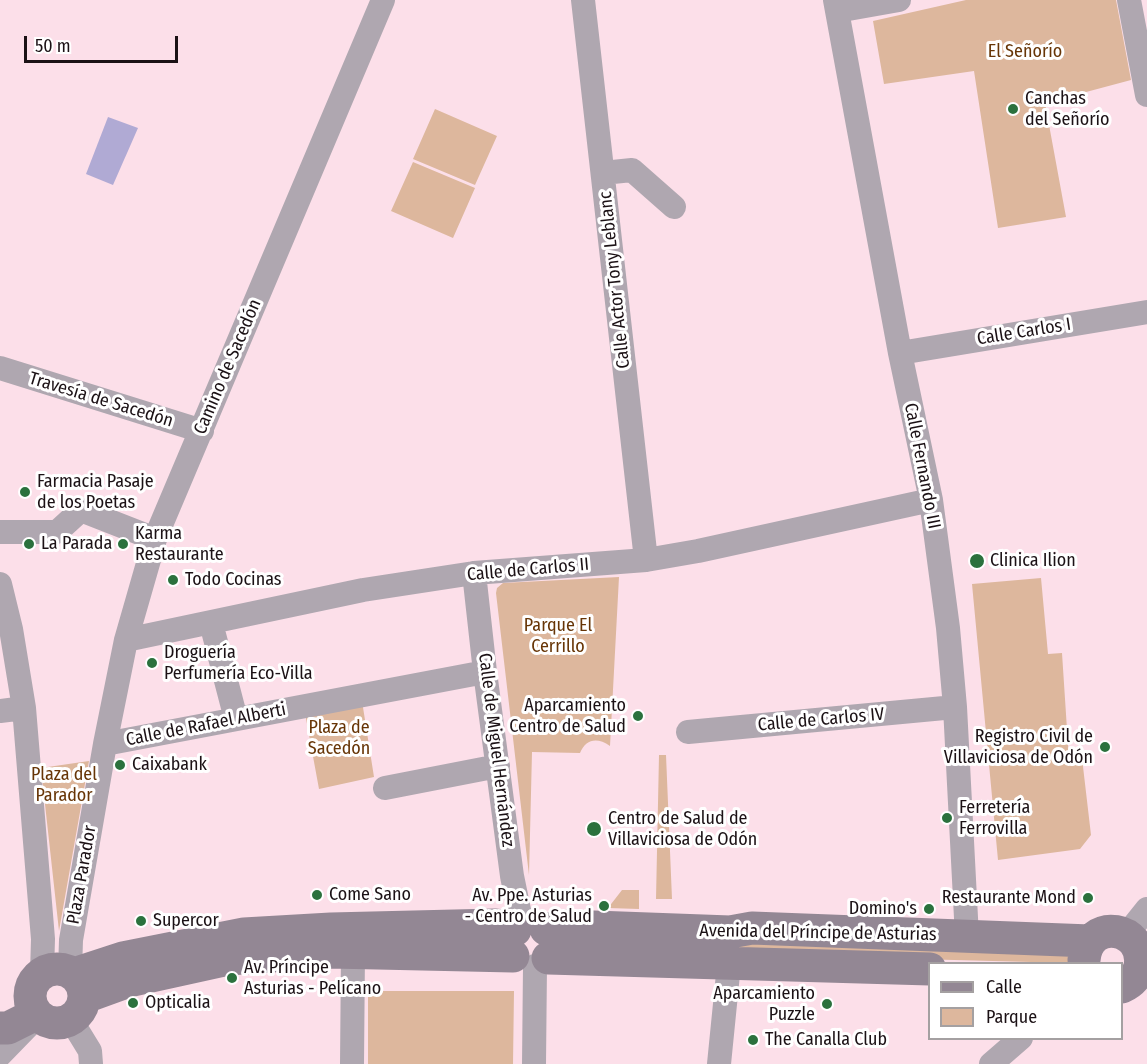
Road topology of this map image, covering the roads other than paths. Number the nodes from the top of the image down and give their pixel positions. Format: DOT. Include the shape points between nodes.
graph roads {
  1 [pos="383,0"];
  2 [pos="583,0"];
  3 [pos="899,0"];
  4 [pos="1129,0"];
  5 [pos="836,6"];
  6 [pos="1147,95"];
  7 [pos="603,173"];
  8 [pos="674,207"];
  9 [pos="1147,312"];
  10 [pos="900,353"];
  11 [pos="0,368"];
  12 [pos="202,431"];
  13 [pos="930,500"];
  14 [pos="0,532"];
  15 [pos="155,539"];
  16 [pos="646,560"];
  17 [pos="474,573"];
  18 [pos="0,584"];
  19 [pos="211,623"];
  20 [pos="5,630"];
  21 [pos="126,640"];
  22 [pos="484,672"];
  23 [pos="955,707"];
  24 [pos="24,708"];
  25 [pos="0,711"];
  26 [pos="236,719"];
  27 [pos="688,732"];
  28 [pos="105,744"];
  29 [pos="498,766"];
  30 [pos="385,788"];
  31 [pos="1147,909"];
  32 [pos="967,937"];
  33 [pos="530,944"];
  34 [pos="354,952"];
  35 [pos="1087,952"];
  36 [pos="1136,959"];
  37 [pos="729,964"];
  38 [pos="928,969"];
  39 [pos="56,995"];
  40 [pos="0,1011"];
  41 [pos="0,1028"];
  42 [pos="1018,1048"];
  43 [pos="0,1055"];
  44 [pos="91,1064"];
  45 [pos="352,1064"];
  46 [pos="534,1064"];
  47 [pos="719,1064"];
  48 [pos="991,1064"];
  1 -- 12 [label="street, Camino de Sacedón"];
  2 -- 7 [label="street, Calle Actor Tony Leblanc"];
  3 -- 5 [label="street"];
  4 -- 6 [label="street"];
  5 -- 10 [label="street, Calle Fernando III"];
  7 -- 8 [label="street" via="632,170"];
  7 -- 16 [label="street, Calle Actor Tony Leblanc"];
  9 -- 10 [label="street, Calle Carlos I"];
  10 -- 13 [label="street, Calle Fernando III"];
  11 -- 12 [label="street, Travesía de Sacedón"];
  12 -- 15 [label="street, Camino de Sacedón"];
  13 -- 16 [label="street, Calle de Carlos II"];
  13 -- 23 [label="street, Calle Fernando III"];
  14 -- 15 [label="street" via="57,532 81,510"];
  15 -- 21 [label="street, Camino de Sacedón"];
  16 -- 17 [label="street, Calle de Carlos II"];
  17 -- 19 [label="street, Calle de Carlos II" via="363,590"];
  17 -- 22 [label="street, Calle de Miguel Hernández"];
  18 -- 20 [label="street, Plaza Parador"];
  19 -- 21 [label="street, Calle de Carlos II"];
  19 -- 26 [label="street"];
  20 -- 24 [label="street, Plaza Parador"];
  21 -- 28 [label="street, Camino de Sacedón"];
  22 -- 26 [label="street, Calle de Rafael Alberti"];
  22 -- 29 [label="street, Calle de Miguel Hernández"];
  23 -- 27 [label="street, Calle de Carlos IV"];
  23 -- 32 [label="street, Calle Fernando III"];
  24 -- 25 [label="street"];
  24 -- 39 [label="street, Plaza Parador" via="43,939"];
  26 -- 28 [label="street, Calle de Rafael Alberti"];
  28 -- 39 [label="street, Plaza Parador" via="71,940"];
  29 -- 30 [label="street"];
  29 -- 33 [label="street, Calle de Miguel Hernández" via="512,876"];
  31 -- 36 [label="street"];
  32 -- 33 [label="street, Avenida del Príncipe de Asturias" via="752,928 730,932 567,926"];
  32 -- 35 [label="street, Avenida del Príncipe de Asturias"];
  33 -- 34 [label="street, Avenida del Príncipe de Asturias"];
  33 -- 37 [label="street, Avenida del Príncipe de Asturias"];
  33 -- 39 [label="street, Avenida del Príncipe de Asturias" via="496,924 244,934 123,958"];
  33 -- 46 [label="street, Calle de Miguel Hernández"];
  34 -- 39 [label="street, Avenida del Príncipe de Asturias" via="229,959"];
  34 -- 45 [label="street"];
  35 -- 36 [label="street, Avenida del Príncipe de Asturias" via="1096,936 1111,931"];
  37 -- 38 [label="street, Avenida del Príncipe de Asturias"];
  37 -- 47 [label="street"];
  39 -- 40 [label="street"];
  39 -- 41 [label="street, Avenida del Príncipe de Asturias" via="8,1028"];
  39 -- 43 [label="street"];
  39 -- 44 [label="street" via="90,1052"];
  42 -- 48 [label="street"];
}
